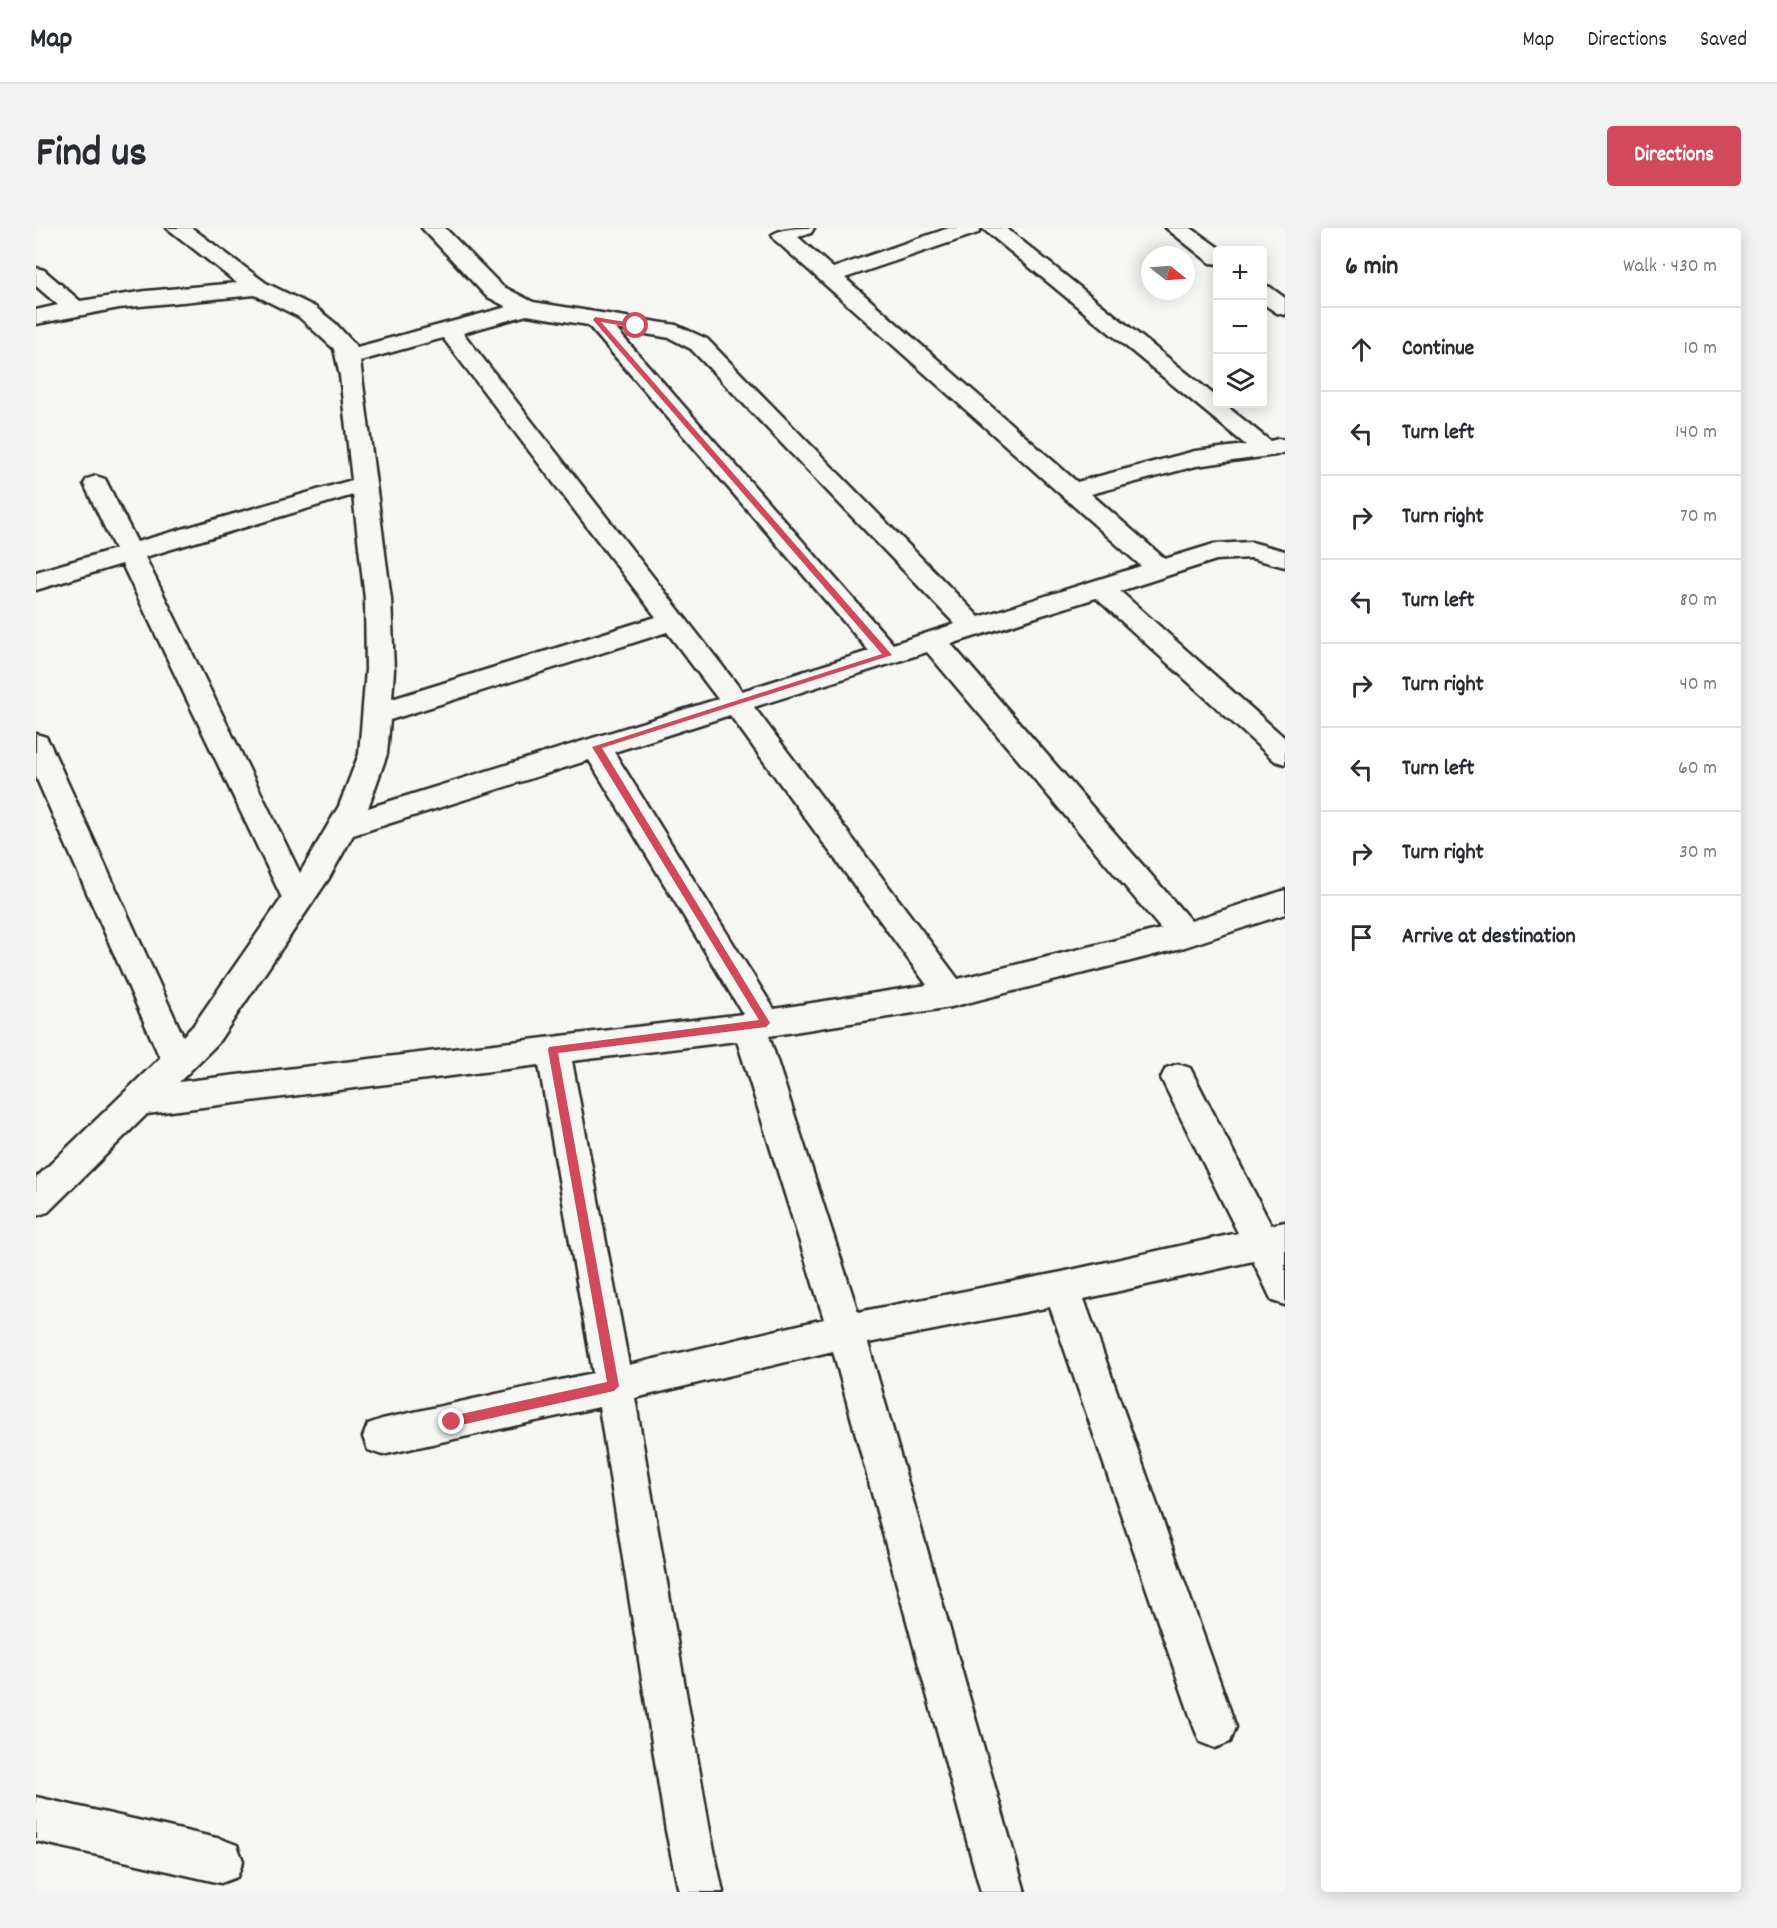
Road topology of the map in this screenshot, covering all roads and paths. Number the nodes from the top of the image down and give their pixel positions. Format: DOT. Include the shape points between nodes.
graph roads {
  1 [pos="178,228"];
  2 [pos="433,228"];
  3 [pos="803,228"];
  4 [pos="970,228"];
  5 [pos="993,228"];
  6 [pos="1177,228"];
  7 [pos="1213,254"];
  8 [pos="36,275"];
  9 [pos="830,276"];
  10 [pos="258,288"];
  11 [pos="1267,295"];
  12 [pos="74,307"];
  13 [pos="527,308"];
  14 [pos="1285,308"];
  15 [pos="36,317"];
  16 [pos="595,319"];
  17 [pos="448,329"];
  18 [pos="347,357"];
  19 [pos="1276,447"];
  20 [pos="96,484"];
  21 [pos="364,484"];
  22 [pos="1073,492"];
  23 [pos="130,553"];
  24 [pos="1285,560"];
  25 [pos="1159,568"];
  26 [pos="36,581"];
  27 [pos="1100,587"];
  28 [pos="673,621"];
  29 [pos="974,628"];
  30 [pos="933,641"];
  31 [pos="888,655"];
  32 [pos="736,703"];
  33 [pos="377,714"];
  34 [pos="36,744"];
  35 [pos="596,747"];
  36 [pos="1285,754"];
  37 [pos="343,826"];
  38 [pos="298,900"];
  39 [pos="1285,902"];
  40 [pos="1185,935"];
  41 [pos="951,994"];
  42 [pos="757,1025"];
  43 [pos="553,1050"];
  44 [pos="178,1062"];
  45 [pos="1178,1078"];
  46 [pos="138,1101"];
  47 [pos="36,1201"];
  48 [pos="1274,1240"];
  49 [pos="1062,1288"];
  50 [pos="1285,1289"];
  51 [pos="846,1331"];
  52 [pos="614,1386"];
  53 [pos="382,1437"];
  54 [pos="1215,1727"];
  55 [pos="36,1819"];
  56 [pos="221,1861"];
  57 [pos="701,1892"];
  58 [pos="1003,1892"];
  1 -- 10 [label="street"];
  2 -- 13 [label="street" via="494,291"];
  3 -- 9 [label="street" via="783,235"];
  4 -- 9 [label="street"];
  5 -- 19 [label="street"];
  6 -- 7 [label="street"];
  8 -- 12 [label="street"];
  9 -- 22 [label="street"];
  10 -- 12 [label="street" via="157,295"];
  10 -- 18 [label="street" via="307,312 345,347"];
  11 -- 14 [label="street"];
  12 -- 15 [label="street"];
  13 -- 16 [label="street"];
  13 -- 17 [label="street"];
  16 -- 29 [label="street" via="676,332 699,344"];
  16 -- 31 [label="street"];
  17 -- 18 [label="street"];
  17 -- 28 [label="street"];
  18 -- 21 [label="street"];
  19 -- 22 [label="street" via="1194,459"];
  20 -- 23 [label="street"];
  21 -- 23 [label="street"];
  21 -- 33 [label="street" via="378,598"];
  22 -- 25 [label="street"];
  23 -- 26 [label="street"];
  23 -- 38 [label="street"];
  24 -- 25 [label="street" via="1251,550 1214,552"];
  25 -- 27 [label="street"];
  27 -- 29 [label="street"];
  27 -- 36 [label="street"];
  28 -- 32 [label="street"];
  28 -- 33 [label="street"];
  29 -- 30 [label="street"];
  30 -- 31 [label="street"];
  30 -- 40 [label="street"];
  31 -- 32 [label="street"];
  32 -- 35 [label="street"];
  32 -- 41 [label="street"];
  33 -- 37 [label="street" via="373,754"];
  34 -- 44 [label="street"];
  35 -- 37 [label="street"];
  35 -- 42 [label="street"];
  37 -- 38 [label="street"];
  38 -- 44 [label="street" via="206,1035"];
  39 -- 40 [label="street"];
  40 -- 41 [label="street"];
  41 -- 42 [label="street"];
  42 -- 43 [label="street"];
  42 -- 51 [label="street"];
  43 -- 46 [label="street"];
  43 -- 52 [label="street"];
  44 -- 46 [label="street"];
  45 -- 48 [label="street"];
  46 -- 47 [label="street"];
  48 -- 49 [label="street"];
  48 -- 50 [label="street"];
  49 -- 51 [label="street"];
  49 -- 54 [label="street"];
  51 -- 52 [label="street"];
  51 -- 58 [label="street"];
  52 -- 53 [label="street"];
  52 -- 57 [label="street"];
  55 -- 56 [label="street"];
}
